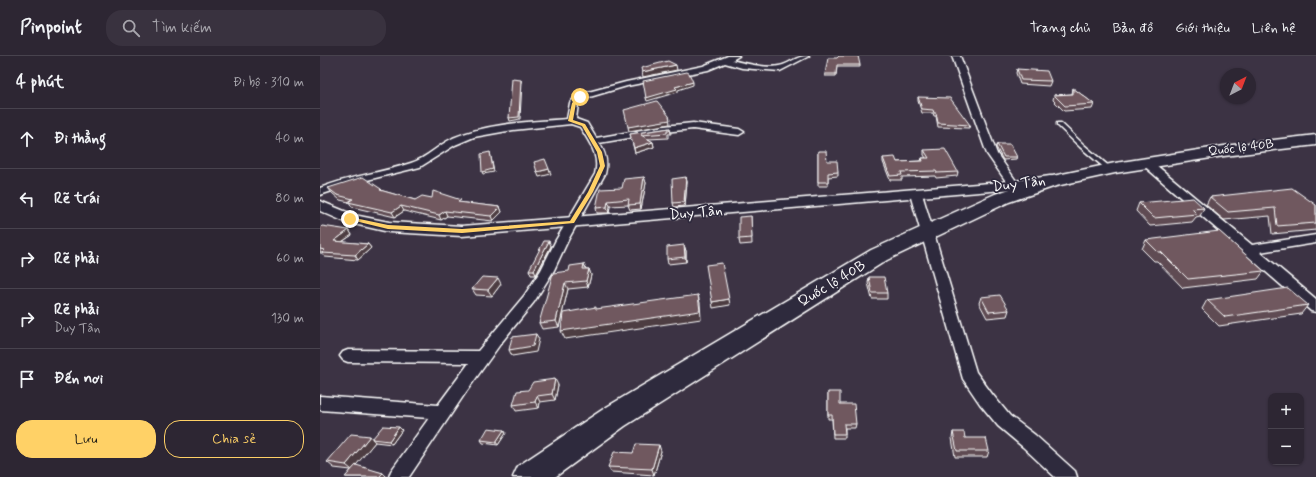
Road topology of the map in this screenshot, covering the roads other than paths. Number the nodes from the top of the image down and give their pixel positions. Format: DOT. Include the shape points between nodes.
graph roads {
  1 [pos="735,56"];
  2 [pos="805,56"];
  3 [pos="956,56"];
  4 [pos="725,60"];
  5 [pos="571,121"];
  6 [pos="1059,124"];
  7 [pos="738,132"];
  8 [pos="1316,140"];
  9 [pos="593,141"];
  10 [pos="1316,154"];
  11 [pos="1156,161"];
  12 [pos="1109,169"];
  13 [pos="1075,176"];
  14 [pos="1014,185"];
  15 [pos="320,192"];
  16 [pos="916,194"];
  17 [pos="320,205"];
  18 [pos="572,222"];
  19 [pos="927,232"];
  20 [pos="1316,239"];
  21 [pos="1248,250"];
  22 [pos="1316,307"];
  23 [pos="348,356"];
  24 [pos="482,357"];
  25 [pos="320,403"];
  26 [pos="442,412"];
  27 [pos="398,477"];
  28 [pos="529,477"];
  29 [pos="1068,477"];
  1 -- 4 [label="street"];
  2 -- 4 [label="street" via="780,69 742,66"];
  3 -- 14 [label="street" via="992,154"];
  4 -- 5 [label="street" via="705,68 626,84 580,97 574,103"];
  5 -- 9 [label="street" via="584,125"];
  5 -- 15 [label="street" via="482,132 448,145 431,158 417,164 343,182"];
  6 -- 12 [label="lane"];
  7 -- 9 [label="street" via="693,126"];
  8 -- 11 [label="highway, Quốc lộ 40B" via="1249,146"];
  9 -- 18 [label="street" via="600,152 602,169"];
  10 -- 11 [label="highway, Quốc lộ 40B" via="1271,159"];
  11 -- 12 [label="highway, Quốc lộ 40B"];
  11 -- 21 [label="street"];
  12 -- 13 [label="highway, Quốc lộ 40B"];
  13 -- 14 [label="street, Duy Tân"];
  13 -- 19 [label="highway, Quốc lộ 40B" via="1018,191"];
  14 -- 16 [label="street, Duy Tân"];
  16 -- 18 [label="street, Duy Tân"];
  16 -- 19 [label="street"];
  17 -- 18 [label="street, Duy Tân" via="350,219 388,227 462,231"];
  18 -- 24 [label="street" via="529,299"];
  19 -- 28 [label="highway, Quốc lộ 40B" via="878,255 621,412"];
  19 -- 29 [label="street" via="969,374 1004,421"];
  20 -- 21 [label="street"];
  21 -- 22 [label="street"];
  23 -- 24 [label="street"];
  24 -- 26 [label="street"];
  25 -- 26 [label="street"];
  26 -- 27 [label="street"];
}
